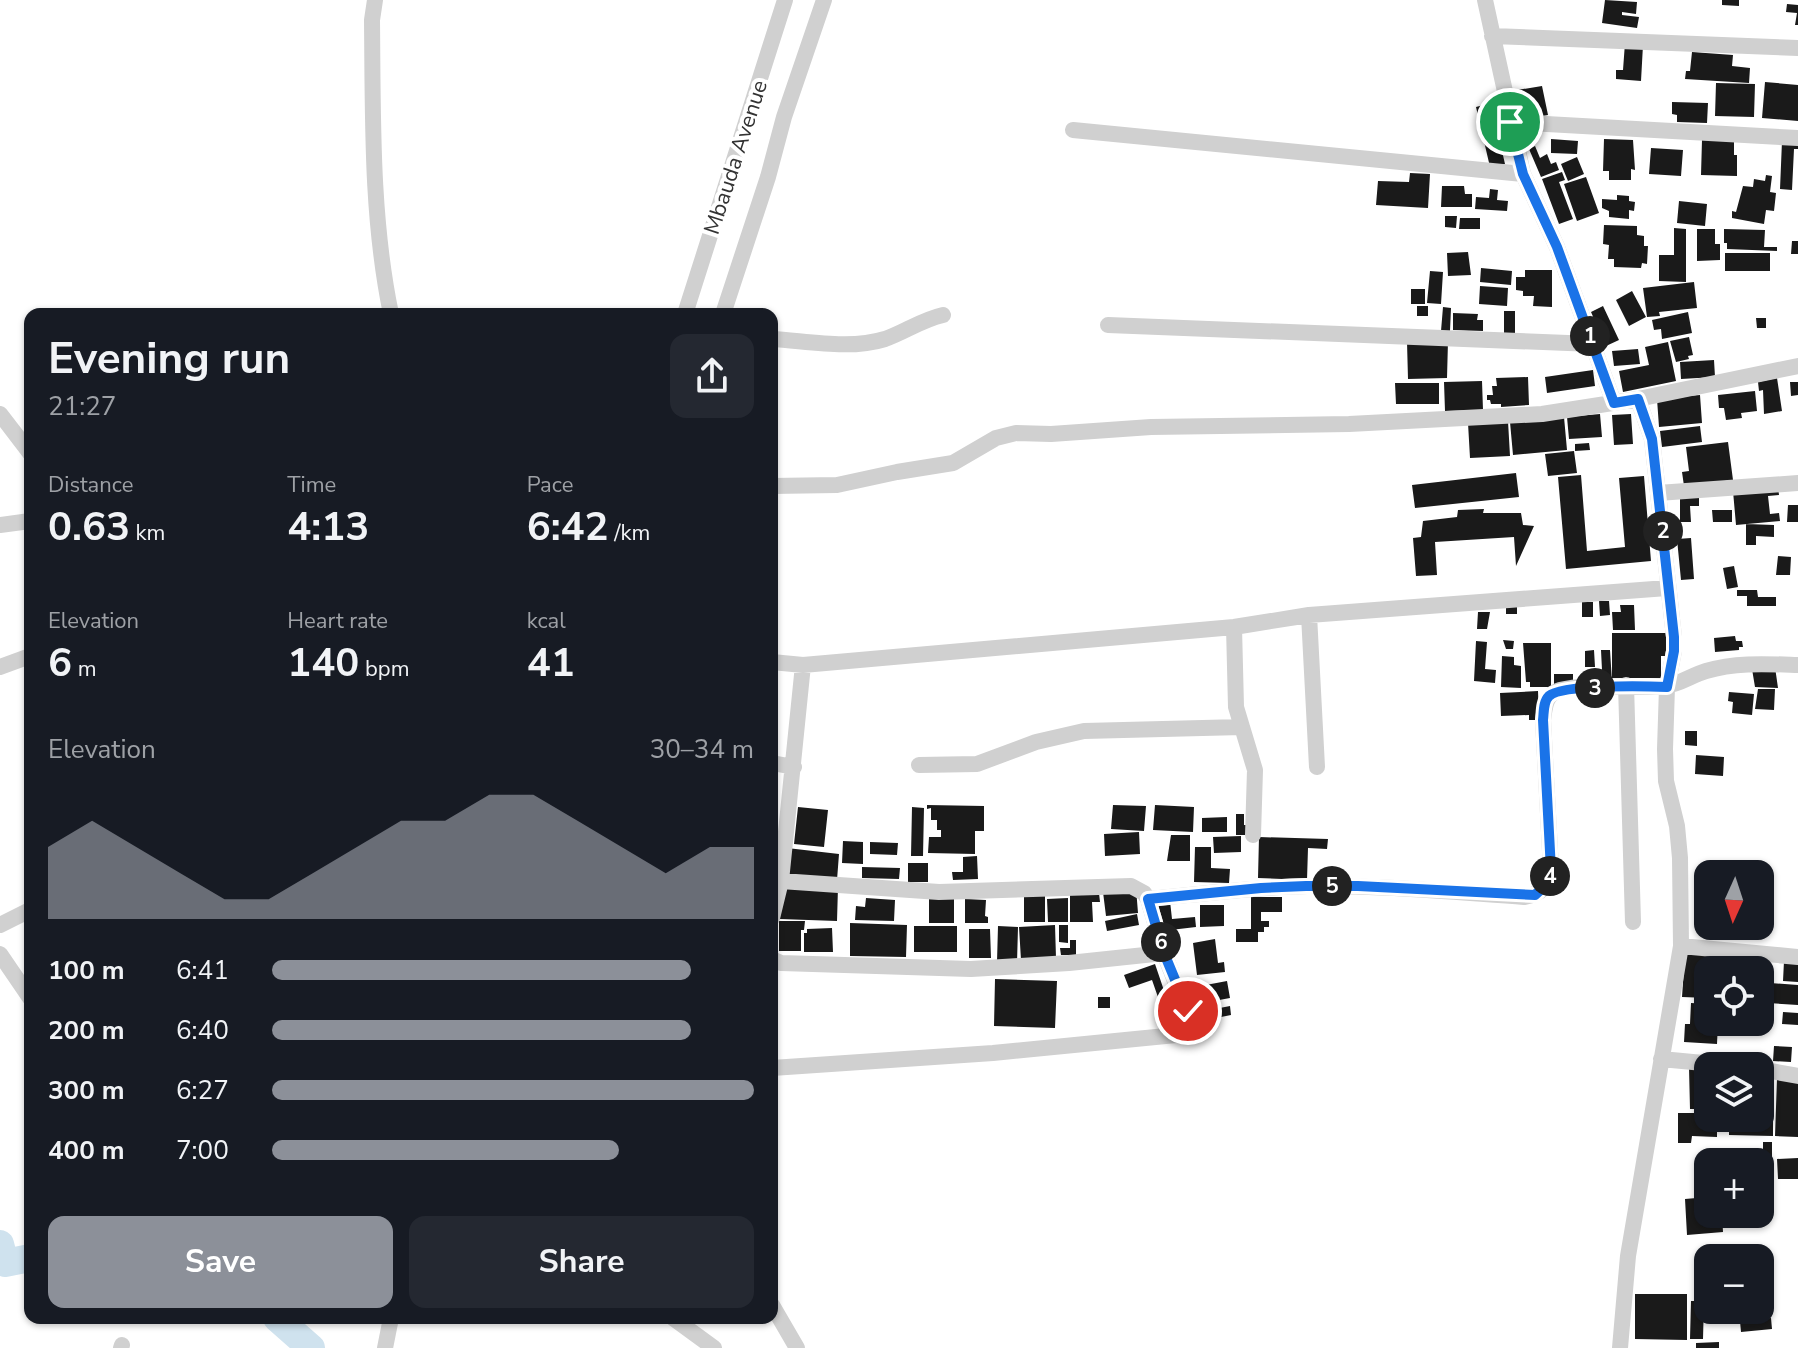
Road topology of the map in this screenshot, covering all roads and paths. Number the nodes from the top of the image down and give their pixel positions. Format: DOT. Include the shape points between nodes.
graph roads {
  1 [pos="375,0"];
  2 [pos="785,0"];
  3 [pos="824,0"];
  4 [pos="1485,0"];
  5 [pos="1492,36"];
  6 [pos="1798,48"];
  7 [pos="1510,122"];
  8 [pos="1073,130"];
  9 [pos="1798,138"];
  10 [pos="1523,174"];
  11 [pos="390,308"];
  12 [pos="687,308"];
  13 [pos="725,308"];
  14 [pos="943,315"];
  15 [pos="1108,325"];
  16 [pos="778,339"];
  17 [pos="1593,344"];
  18 [pos="1798,366"];
  19 [pos="1638,399"];
  20 [pos="1614,403"];
  21 [pos="0,414"];
  22 [pos="24,445"];
  23 [pos="1798,483"];
  24 [pos="778,486"];
  25 [pos="1658,493"];
  26 [pos="24,522"];
  27 [pos="0,525"];
  28 [pos="1667,588"];
  29 [pos="1309,615"];
  30 [pos="1234,627"];
  31 [pos="24,658"];
  32 [pos="778,663"];
  33 [pos="803,665"];
  34 [pos="1798,665"];
  35 [pos="0,667"];
  36 [pos="1626,685"];
  37 [pos="1667,687"];
  38 [pos="1242,727"];
  39 [pos="778,764"];
  40 [pos="919,765"];
  41 [pos="794,767"];
  42 [pos="1317,767"];
  43 [pos="1253,835"];
  44 [pos="781,881"];
  45 [pos="778,893"];
  46 [pos="1148,899"];
  47 [pos="24,913"];
  48 [pos="1633,922"];
  49 [pos="0,925"];
  50 [pos="1681,946"];
  51 [pos="1164,953"];
  52 [pos="0,954"];
  53 [pos="1798,957"];
  54 [pos="778,962"];
  55 [pos="24,989"];
  56 [pos="1661,1059"];
  57 [pos="1694,1062"];
  58 [pos="778,1068"];
  59 [pos="1774,1072"];
  60 [pos="1798,1076"];
  61 [pos="778,1315"];
  62 [pos="390,1324"];
  63 [pos="681,1324"];
  64 [pos="385,1348"];
  65 [pos="714,1348"];
  66 [pos="797,1348"];
  67 [pos="1620,1348"];
  1 -- 11 [label="street" via="375,204"];
  2 -- 12 [label="street, Mbauda Avenue"];
  3 -- 13 [label="street"];
  4 -- 5 [label="street"];
  5 -- 6 [label="street"];
  5 -- 7 [label="street"];
  7 -- 9 [label="street"];
  7 -- 10 [label="street"];
  8 -- 10 [label="street"];
  10 -- 17 [label="street"];
  14 -- 16 [label="street" via="867,342"];
  15 -- 17 [label="street"];
  17 -- 20 [label="street"];
  18 -- 19 [label="street"];
  19 -- 20 [label="street"];
  19 -- 25 [label="street" via="1652,439"];
  20 -- 24 [label="street" via="1457,420 1016,433 996,438 953,463 837,485"];
  21 -- 22 [label="street"];
  23 -- 25 [label="street"];
  25 -- 28 [label="street"];
  26 -- 27 [label="street"];
  28 -- 29 [label="street"];
  28 -- 37 [label="street" via="1674,651"];
  29 -- 30 [label="street"];
  29 -- 42 [label="street"];
  30 -- 33 [label="street"];
  30 -- 38 [label="street" via="1235,696"];
  31 -- 35 [label="street"];
  32 -- 33 [label="street"];
  33 -- 41 [label="street"];
  34 -- 37 [label="street" via="1741,664"];
  36 -- 37 [label="street"];
  36 -- 46 [label="street" via="1560,690 1545,703 1551,870 1549,882 1535,895 1306,886"];
  36 -- 48 [label="street"];
  37 -- 50 [label="street" via="1666,781 1680,858"];
  38 -- 40 [label="street" via="1084,731 977,764"];
  38 -- 43 [label="street" via="1255,770"];
  39 -- 41 [label="street"];
  41 -- 44 [label="street"];
  44 -- 45 [label="street"];
  44 -- 46 [label="street" via="939,892 1123,886 1139,889"];
  46 -- 51 [label="street"];
  47 -- 49 [label="street"];
  50 -- 53 [label="street"];
  50 -- 56 [label="street"];
  51 -- 54 [label="street" via="971,969"];
  51 -- 58 [label="street" via="1190,1019 1176,1035"];
  52 -- 55 [label="street"];
  56 -- 57 [label="street"];
  56 -- 67 [label="street" via="1628,1256"];
  59 -- 60 [label="street"];
  61 -- 66 [label="street"];
  62 -- 64 [label="street"];
  63 -- 65 [label="street"];
}
